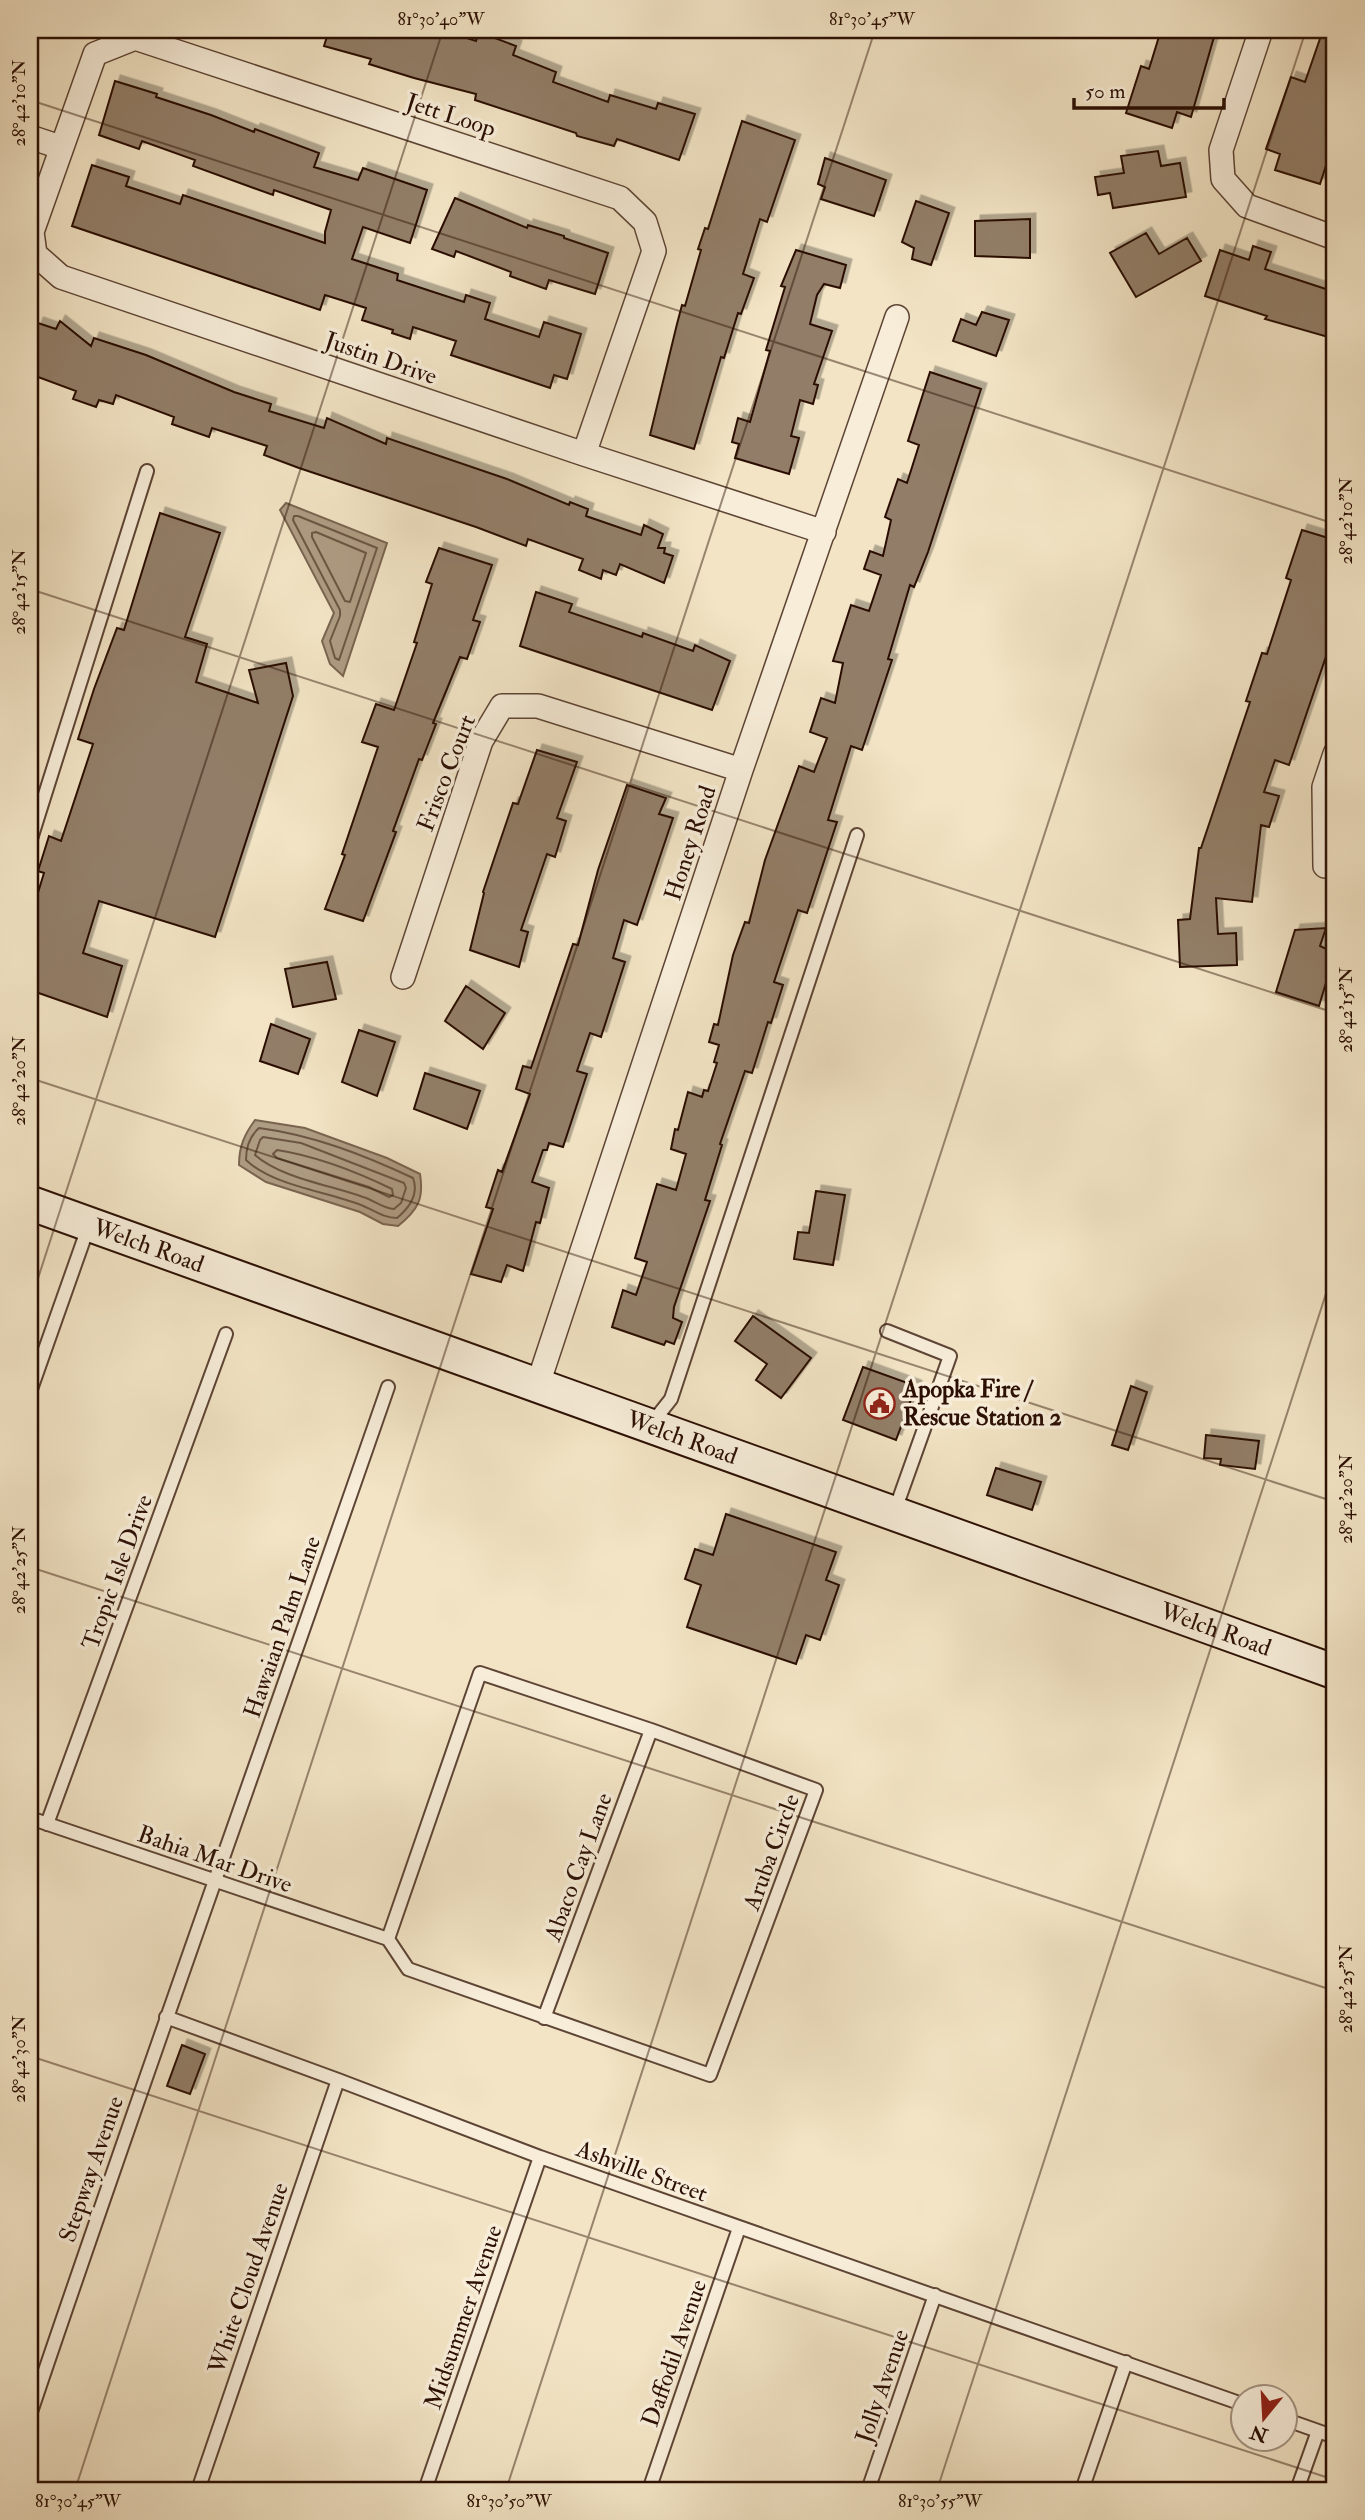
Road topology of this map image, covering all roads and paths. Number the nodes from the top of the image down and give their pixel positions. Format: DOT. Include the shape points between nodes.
graph roads {
  1 [pos="1261,30"];
  2 [pos="30,137"];
  3 [pos="60,147"];
  4 [pos="1335,237"];
  5 [pos="897,317"];
  6 [pos="584,454"];
  7 [pos="147,471"];
  8 [pos="824,532"];
  9 [pos="1335,754"];
  10 [pos="741,770"];
  11 [pos="857,835"];
  12 [pos="30,842"];
  13 [pos="1325,866"];
  14 [pos="402,977"];
  15 [pos="30,1203"];
  16 [pos="89,1225"];
  17 [pos="887,1331"];
  18 [pos="226,1334"];
  19 [pos="388,1387"];
  20 [pos="537,1387"];
  21 [pos="30,1392"];
  22 [pos="650,1426"];
  23 [pos="894,1513"];
  24 [pos="1335,1672"];
  25 [pos="651,1730"];
  26 [pos="30,1818"];
  27 [pos="47,1824"];
  28 [pos="216,1882"];
  29 [pos="388,1939"];
  30 [pos="166,2017"];
  31 [pos="544,2018"];
  32 [pos="338,2080"];
  33 [pos="540,2157"];
  34 [pos="739,2228"];
  35 [pos="935,2295"];
  36 [pos="1126,2362"];
  37 [pos="1228,2398"];
  38 [pos="30,2415"];
  39 [pos="1298,2424"];
  40 [pos="1318,2431"];
  41 [pos="1335,2437"];
  42 [pos="198,2490"];
  43 [pos="425,2490"];
  44 [pos="649,2490"];
  45 [pos="868,2490"];
  46 [pos="1082,2490"];
  47 [pos="1297,2490"];
  1 -- 4 [label="street" via="1221,150 1223,179 1247,206"];
  2 -- 3 [label="street"];
  3 -- 6 [label="street, Justin Drive" via="32,232 35,254 61,277"];
  3 -- 6 [label="street, Jett Loop" via="95,54 135,38 620,198 645,222 654,251"];
  5 -- 8 [label="street, Honey Road"];
  6 -- 8 [label="street, Justin Drive"];
  7 -- 12 [label="lane"];
  8 -- 10 [label="street, Honey Road"];
  9 -- 13 [label="street" via="1324,787"];
  10 -- 14 [label="street, Frisco Court" via="538,706 502,706 481,741"];
  10 -- 20 [label="street, Honey Road"];
  11 -- 22 [label="lane" via="671,1399"];
  15 -- 16 [label="street, Welch Road"];
  16 -- 20 [label="street, Welch Road"];
  16 -- 21 [label="lane"];
  17 -- 23 [label="lane" via="950,1356"];
  18 -- 27 [label="lane, Tropic Isle Drive"];
  19 -- 28 [label="lane, Hawaian Palm Lane"];
  20 -- 22 [label="street, Welch Road"];
  22 -- 23 [label="street, Welch Road"];
  23 -- 24 [label="street, Welch Road"];
  25 -- 29 [label="lane, Aruba Circle" via="480,1673"];
  25 -- 31 [label="lane, Abaco Cay Lane"];
  25 -- 31 [label="lane, Aruba Circle" via="817,1790 710,2075"];
  26 -- 27 [label="lane, Bahia Mar Drive"];
  27 -- 28 [label="lane, Bahia Mar Drive"];
  28 -- 29 [label="lane, Bahia Mar Drive"];
  28 -- 30 [label="lane"];
  29 -- 31 [label="lane, Aruba Circle" via="408,1969"];
  30 -- 32 [label="lane, Ashville Street"];
  30 -- 38 [label="lane, Stepway Avenue"];
  32 -- 33 [label="lane, Ashville Street"];
  32 -- 42 [label="lane, White Cloud Avenue"];
  33 -- 34 [label="lane, Ashville Street"];
  33 -- 43 [label="lane, Midsummer Avenue"];
  34 -- 35 [label="lane, Ashville Street"];
  34 -- 44 [label="lane, Daffodil Avenue"];
  35 -- 36 [label="lane, Ashville Street"];
  35 -- 45 [label="lane, Jolly Avenue"];
  36 -- 37 [label="lane, Ashville Street"];
  36 -- 46 [label="lane"];
  39 -- 40 [label="lane"];
  40 -- 41 [label="lane"];
  40 -- 47 [label="lane"];
}
